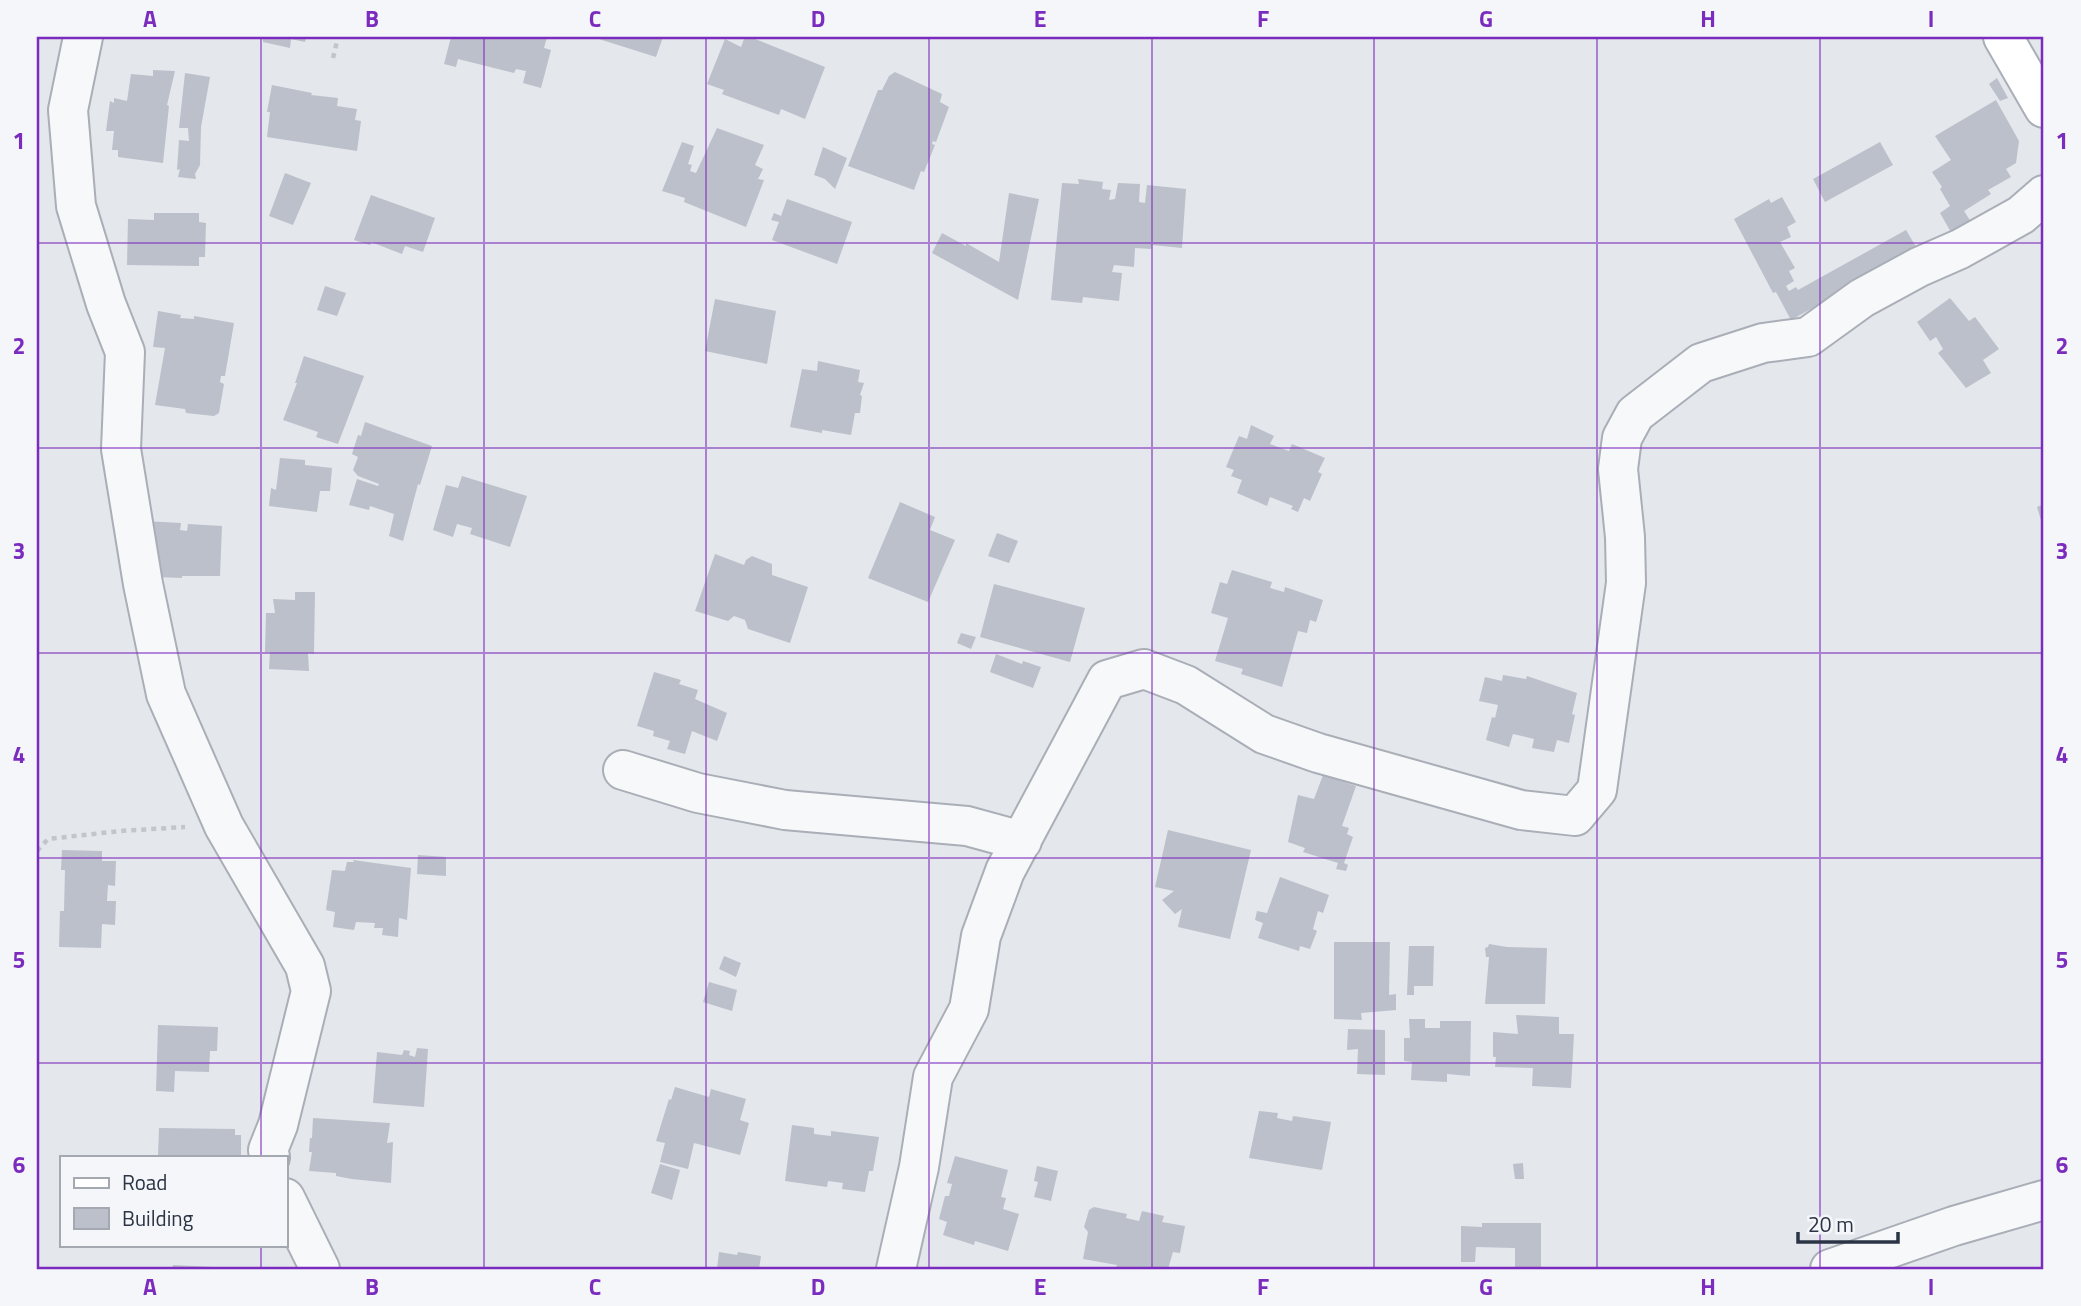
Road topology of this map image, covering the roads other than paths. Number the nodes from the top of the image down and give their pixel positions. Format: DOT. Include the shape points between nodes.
graph roads {
  1 [pos="83,37"];
  2 [pos="2003,37"];
  3 [pos="2044,108"];
  4 [pos="2044,195"];
  5 [pos="623,769"];
  6 [pos="1022,841"];
  7 [pos="270,1156"];
  8 [pos="2044,1200"];
  9 [pos="287,1202"];
  10 [pos="320,1269"];
  11 [pos="896,1269"];
  12 [pos="1830,1269"];
  1 -- 7 [label="street" via="68,110 75,206 125,352 121,449 166,694 224,825 305,966 311,991"];
  2 -- 3 [label="street"];
  4 -- 6 [label="street" via="2021,215 1862,298 1808,337 1763,342 1701,363 1634,414 1622,438 1618,469 1626,583 1599,777 1597,790 1575,816 1521,810 1307,749 1264,734 1186,685 1144,670 1107,680"];
  5 -- 6 [label="street" via="698,793 785,810 967,826"];
  6 -- 11 [label="street" via="1004,871 981,936 968,1009 933,1077"];
  8 -- 12 [label="street"];
  9 -- 10 [label="street"];
}
